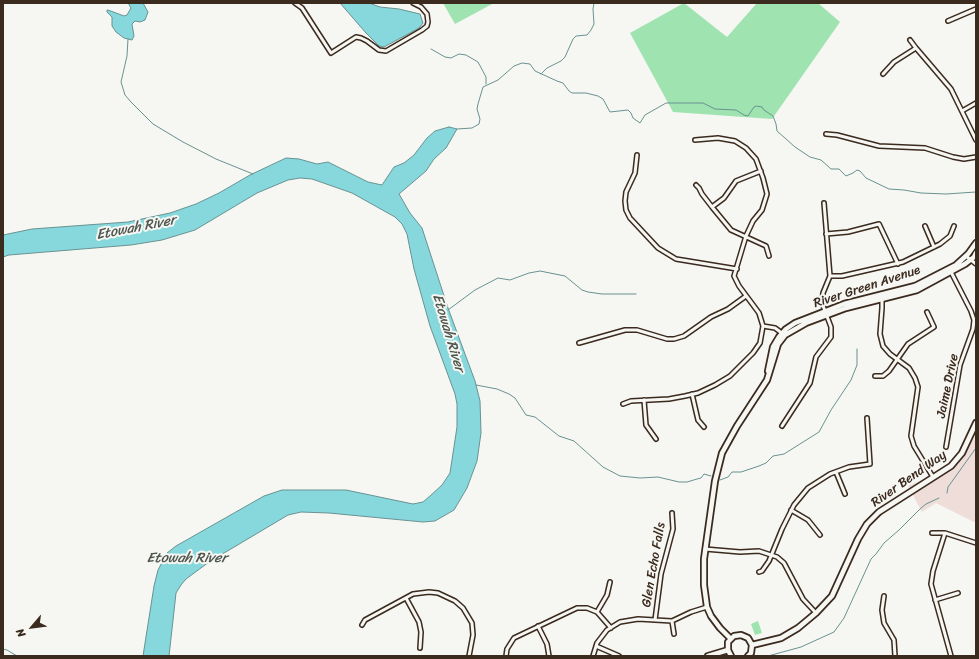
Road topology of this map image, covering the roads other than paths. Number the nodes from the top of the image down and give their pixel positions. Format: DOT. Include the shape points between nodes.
graph roads {
  1 [pos="295,3"];
  2 [pos="413,3"];
  3 [pos="976,9"];
  4 [pos="948,21"];
  5 [pos="910,40"];
  6 [pos="916,48"];
  7 [pos="883,74"];
  8 [pos="976,103"];
  9 [pos="962,111"];
  10 [pos="826,134"];
  11 [pos="695,140"];
  12 [pos="976,140"];
  13 [pos="637,155"];
  14 [pos="976,157"];
  15 [pos="761,171"];
  16 [pos="696,185"];
  17 [pos="824,203"];
  18 [pos="712,208"];
  19 [pos="926,226"];
  20 [pos="954,226"];
  21 [pos="826,234"];
  22 [pos="746,236"];
  23 [pos="976,243"];
  24 [pos="934,247"];
  25 [pos="976,253"];
  26 [pos="769,256"];
  27 [pos="968,258"];
  28 [pos="898,264"];
  29 [pos="976,264"];
  30 [pos="737,269"];
  31 [pos="951,272"];
  32 [pos="830,276"];
  33 [pos="746,296"];
  34 [pos="881,297"];
  35 [pos="976,309"];
  36 [pos="971,311"];
  37 [pos="927,312"];
  38 [pos="826,313"];
  39 [pos="763,326"];
  40 [pos="974,330"];
  41 [pos="783,334"];
  42 [pos="579,343"];
  43 [pos="897,359"];
  44 [pos="875,376"];
  45 [pos="692,394"];
  46 [pos="644,400"];
  47 [pos="623,404"];
  48 [pos="867,418"];
  49 [pos="976,423"];
  50 [pos="782,426"];
  51 [pos="704,427"];
  52 [pos="656,439"];
  53 [pos="946,447"];
  54 [pos="836,472"];
  55 [pos="933,477"];
  56 [pos="845,494"];
  57 [pos="791,510"];
  58 [pos="672,514"];
  59 [pos="932,533"];
  60 [pos="945,533"];
  61 [pos="820,535"];
  62 [pos="976,543"];
  63 [pos="705,549"];
  64 [pos="772,554"];
  65 [pos="759,572"];
  66 [pos="610,582"];
  67 [pos="958,593"];
  68 [pos="884,596"];
  69 [pos="406,598"];
  70 [pos="935,600"];
  71 [pos="707,607"];
  72 [pos="597,612"];
  73 [pos="816,613"];
  74 [pos="655,620"];
  75 [pos="672,620"];
  76 [pos="362,625"];
  77 [pos="538,626"];
  78 [pos="611,628"];
  79 [pos="674,634"];
  80 [pos="731,638"];
  81 [pos="752,645"];
  82 [pos="596,646"];
  83 [pos="420,648"];
  84 [pos="728,650"];
  85 [pos="469,656"];
  86 [pos="506,656"];
  87 [pos="549,656"];
  88 [pos="593,656"];
  89 [pos="619,656"];
  90 [pos="708,656"];
  91 [pos="731,656"];
  92 [pos="748,656"];
  93 [pos="895,656"];
  94 [pos="951,656"];
  1 -- 2 [label="street" via="302,8 332,53 356,37 379,50 386,51 422,30 427,26 427,14"];
  3 -- 4 [label="street"];
  5 -- 6 [label="street"];
  6 -- 7 [label="street" via="894,62"];
  6 -- 9 [label="street" via="951,89"];
  8 -- 9 [label="street"];
  9 -- 12 [label="street"];
  10 -- 14 [label="street" via="879,146 920,147 964,159"];
  11 -- 15 [label="street" via="718,138 735,141 756,159"];
  13 -- 30 [label="street" via="635,173 624,201 630,218 658,248 676,260"];
  15 -- 18 [label="street" via="736,181 724,198"];
  15 -- 22 [label="street" via="766,194 762,210"];
  16 -- 18 [label="street"];
  17 -- 21 [label="street"];
  18 -- 22 [label="street" via="731,230"];
  19 -- 24 [label="street"];
  20 -- 24 [label="street" via="950,236"];
  21 -- 28 [label="street" via="848,232 879,224"];
  21 -- 32 [label="street"];
  22 -- 26 [label="street" via="766,246"];
  22 -- 30 [label="street"];
  23 -- 27 [label="street, River Green Avenue"];
  24 -- 28 [label="street"];
  25 -- 27 [label="street, River Green Avenue"];
  27 -- 29 [label="street"];
  27 -- 31 [label="street, River Green Avenue"];
  27 -- 34 [label="street, River Green Avenue" via="915,286"];
  28 -- 32 [label="street" via="842,276"];
  30 -- 33 [label="street" via="734,276"];
  31 -- 34 [label="street, River Green Avenue" via="917,290"];
  31 -- 36 [label="street, Jaime Drive"];
  32 -- 38 [label="street" via="823,293 822,303"];
  33 -- 39 [label="street" via="759,313"];
  33 -- 42 [label="street" via="684,336 674,339 637,330 624,330"];
  34 -- 38 [label="street, River Green Avenue" via="844,304"];
  34 -- 43 [label="street" via="880,334 883,346"];
  35 -- 36 [label="street"];
  36 -- 40 [label="street, Jaime Drive"];
  37 -- 43 [label="street" via="934,326 908,344"];
  38 -- 41 [label="street, River Green Avenue" via="795,323"];
  38 -- 50 [label="street" via="831,327 831,337 816,357 810,383"];
  39 -- 41 [label="street" via="775,328"];
  39 -- 45 [label="street" via="760,343 753,354 730,376"];
  40 -- 53 [label="street, Jaime Drive" via="960,365"];
  41 -- 63 [label="street, River Green Avenue" via="773,347 767,380 722,453 715,481"];
  43 -- 44 [label="street" via="890,371 883,376"];
  43 -- 55 [label="street" via="909,368 916,378 918,387 911,436 914,446"];
  45 -- 46 [label="street" via="669,399"];
  45 -- 51 [label="street" via="698,420"];
  46 -- 47 [label="street"];
  46 -- 52 [label="street" via="646,425"];
  48 -- 54 [label="street" via="870,464"];
  49 -- 55 [label="street, River Bend Way" via="962,453 951,466"];
  54 -- 56 [label="street"];
  54 -- 57 [label="street" via="808,488"];
  55 -- 73 [label="street, River Bend Way" via="878,512 867,524 832,596"];
  57 -- 61 [label="street" via="808,520"];
  57 -- 64 [label="street"];
  58 -- 74 [label="street, Glen Echo Falls" via="673,529 661,574"];
  59 -- 60 [label="street"];
  60 -- 62 [label="street"];
  60 -- 70 [label="street" via="931,584"];
  63 -- 64 [label="street" via="759,551"];
  63 -- 71 [label="street, River Green Avenue" via="704,585"];
  64 -- 65 [label="street"];
  64 -- 73 [label="street" via="784,563 803,599"];
  66 -- 72 [label="street" via="607,595"];
  67 -- 70 [label="street"];
  68 -- 93 [label="street" via="884,623 894,640"];
  69 -- 76 [label="street" via="365,620"];
  69 -- 83 [label="street" via="419,622"];
  69 -- 85 [label="street" via="413,594 438,593 463,608 472,623 473,635"];
  70 -- 94 [label="street"];
  71 -- 75 [label="street"];
  71 -- 80 [label="street, River Green Avenue" via="710,616"];
  72 -- 77 [label="street" via="577,608"];
  72 -- 78 [label="street"];
  73 -- 81 [label="street, River Bend Way" via="781,638"];
  74 -- 75 [label="street"];
  74 -- 78 [label="street" via="620,622"];
  75 -- 79 [label="street"];
  77 -- 86 [label="street" via="514,638"];
  77 -- 87 [label="street" via="547,644"];
  78 -- 82 [label="street"];
  80 -- 81 [label="street" via="737,635 745,636"];
  80 -- 84 [label="street"];
  81 -- 92 [label="street"];
  82 -- 88 [label="street"];
  82 -- 89 [label="street"];
  84 -- 90 [label="street"];
  84 -- 91 [label="street"];
}
